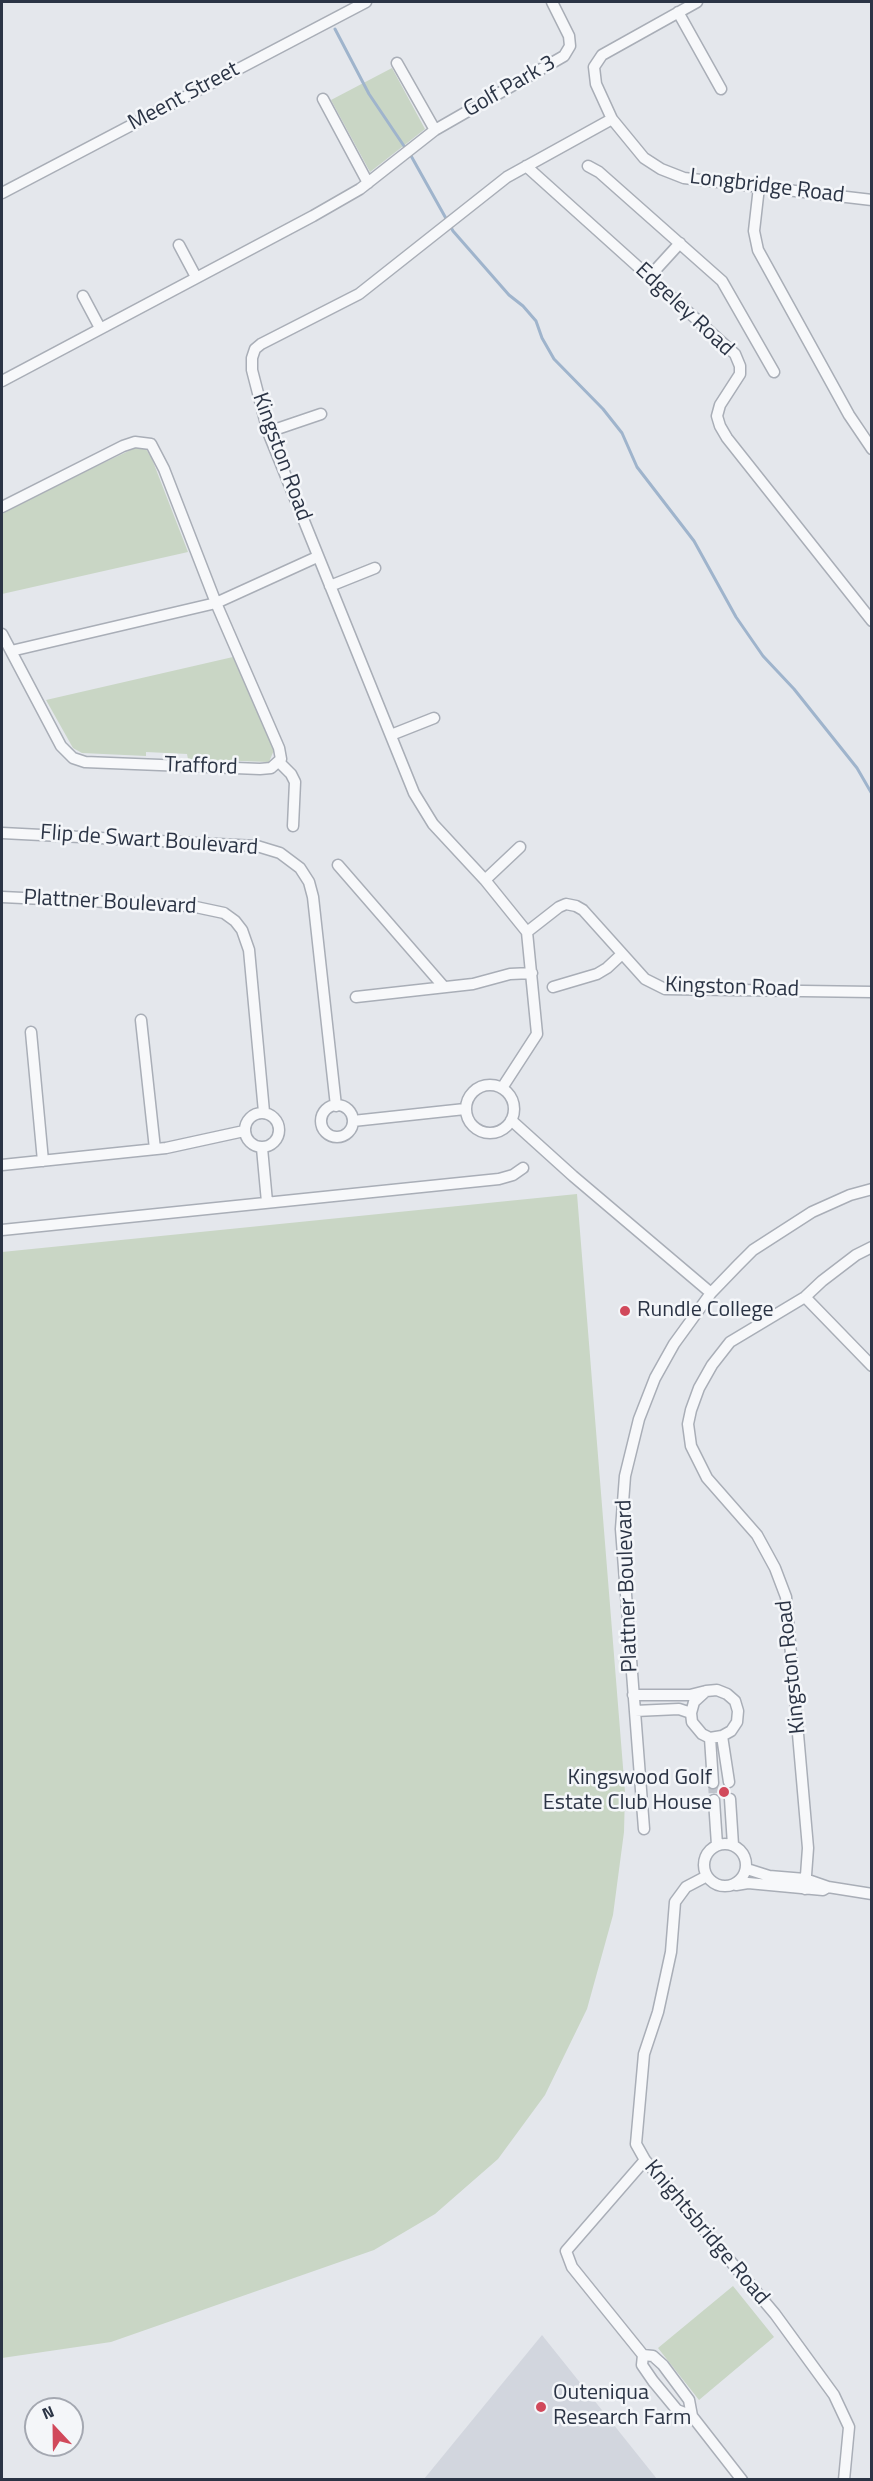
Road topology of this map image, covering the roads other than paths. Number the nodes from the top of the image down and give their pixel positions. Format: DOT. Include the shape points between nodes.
graph roads {
  1 [pos="366,2"];
  2 [pos="552,2"];
  3 [pos="697,2"];
  4 [pos="678,12"];
  5 [pos="397,63"];
  6 [pos="721,89"];
  7 [pos="323,99"];
  8 [pos="612,118"];
  9 [pos="435,130"];
  10 [pos="588,165"];
  11 [pos="526,166"];
  12 [pos="368,183"];
  13 [pos="759,187"];
  14 [pos="2,193"];
  15 [pos="872,200"];
  16 [pos="680,243"];
  17 [pos="180,245"];
  18 [pos="196,277"];
  19 [pos="649,277"];
  20 [pos="83,296"];
  21 [pos="100,328"];
  22 [pos="774,372"];
  23 [pos="2,381"];
  24 [pos="321,414"];
  25 [pos="268,432"];
  26 [pos="872,448"];
  27 [pos="2,507"];
  28 [pos="318,557"];
  29 [pos="375,568"];
  30 [pos="330,586"];
  31 [pos="216,603"];
  32 [pos="872,621"];
  33 [pos="2,634"];
  34 [pos="11,651"];
  35 [pos="434,718"];
  36 [pos="392,735"];
  37 [pos="279,762"];
  38 [pos="293,826"];
  39 [pos="2,833"];
  40 [pos="520,847"];
  41 [pos="338,865"];
  42 [pos="485,880"];
  43 [pos="2,897"];
  44 [pos="527,932"];
  45 [pos="622,954"];
  46 [pos="532,973"];
  47 [pos="444,987"];
  48 [pos="553,987"];
  49 [pos="872,992"];
  50 [pos="356,997"];
  51 [pos="141,1020"];
  52 [pos="31,1032"];
  53 [pos="502,1088"];
  54 [pos="336,1106"];
  55 [pos="465,1109"];
  56 [pos="264,1113"];
  57 [pos="511,1120"];
  58 [pos="353,1121"];
  59 [pos="244,1131"];
  60 [pos="262,1148"];
  61 [pos="155,1149"];
  62 [pos="43,1161"];
  63 [pos="2,1165"];
  64 [pos="523,1168"];
  65 [pos="872,1189"];
  66 [pos="267,1202"];
  67 [pos="2,1230"];
  68 [pos="872,1247"];
  69 [pos="711,1293"];
  70 [pos="805,1297"];
  71 [pos="872,1366"];
  72 [pos="706,1691"];
  73 [pos="633,1695"];
  74 [pos="635,1711"];
  75 [pos="691,1713"];
  76 [pos="722,1736"];
  77 [pos="710,1738"];
  78 [pos="728,1765"];
  79 [pos="712,1766"];
  80 [pos="729,1782"];
  81 [pos="713,1783"];
  82 [pos="730,1799"];
  83 [pos="714,1800"];
  84 [pos="731,1819"];
  85 [pos="716,1821"];
  86 [pos="644,1829"];
  87 [pos="717,1845"];
  88 [pos="733,1845"];
  89 [pos="747,1869"];
  90 [pos="707,1876"];
  91 [pos="805,1884"];
  92 [pos="733,1886"];
  93 [pos="872,1894"];
  94 [pos="645,2160"];
  95 [pos="643,2355"];
  96 [pos="692,2416"];
  97 [pos="742,2480"];
  98 [pos="844,2480"];
  1 -- 14 [label="street, Meent Street"];
  2 -- 9 [label="street, Golf Park 3" via="569,36 570,46 564,56"];
  3 -- 4 [label="street, Longbridge Road"];
  4 -- 6 [label="street"];
  4 -- 8 [label="street, Longbridge Road" via="596,61 596,84"];
  5 -- 9 [label="street"];
  7 -- 12 [label="street"];
  8 -- 11 [label="street, Kingston Road"];
  8 -- 13 [label="street, Longbridge Road" via="644,158 661,169 684,178"];
  9 -- 12 [label="street, Golf Park 3"];
  10 -- 16 [label="street"];
  11 -- 19 [label="street, Edgeley Road"];
  11 -- 25 [label="street, Kingston Road" via="359,294 255,349 252,370"];
  12 -- 18 [label="street, Golf Park 3"];
  13 -- 15 [label="street, Longbridge Road"];
  13 -- 26 [label="street" via="754,231 758,250 849,415"];
  16 -- 19 [label="street"];
  16 -- 22 [label="street" via="722,281"];
  17 -- 18 [label="street"];
  18 -- 21 [label="street, Golf Park 3"];
  19 -- 32 [label="street, Edgeley Road" via="735,354 740,374 720,405 720,426"];
  20 -- 21 [label="street"];
  21 -- 23 [label="street, Golf Park 3"];
  24 -- 25 [label="street"];
  25 -- 28 [label="street, Kingston Road"];
  27 -- 31 [label="street" via="123,446 145,442 160,459"];
  28 -- 30 [label="street, Kingston Road"];
  28 -- 31 [label="street"];
  29 -- 30 [label="street"];
  30 -- 36 [label="street, Kingston Road"];
  31 -- 34 [label="street"];
  31 -- 37 [label="street" via="279,748"];
  33 -- 34 [label="street, Trafford"];
  34 -- 37 [label="street, Trafford" via="61,746 73,758 85,762 260,769"];
  35 -- 36 [label="street"];
  36 -- 42 [label="street, Kingston Road" via="422,807"];
  37 -- 38 [label="street" via="295,782"];
  39 -- 54 [label="street, Flip de Swart Boulevard" via="257,846 280,853 300,868 314,897"];
  40 -- 42 [label="street"];
  41 -- 47 [label="street"];
  42 -- 44 [label="street, Kingston Road"];
  43 -- 56 [label="street, Plattner Boulevard" via="191,906 224,913 235,921 249,950"];
  44 -- 45 [label="street, Kingston Road" via="559,907 576,906"];
  44 -- 46 [label="street"];
  45 -- 48 [label="street" via="597,974"];
  45 -- 49 [label="street, Kingston Road" via="645,979 665,989"];
  46 -- 47 [label="street"];
  46 -- 53 [label="street" via="537,1034"];
  47 -- 50 [label="street"];
  51 -- 61 [label="street"];
  52 -- 62 [label="street"];
  53 -- 55 [label="street" via="488,1085 475,1090"];
  53 -- 57 [label="street" via="512,1099"];
  54 -- 58 [label="street" via="346,1108"];
  54 -- 58 [label="street" via="323,1113 321,1124 326,1133 341,1137 350,1131"];
  55 -- 57 [label="street" via="471,1124 484,1132 500,1131"];
  55 -- 58 [label="street"];
  56 -- 59 [label="street" via="248,1119"];
  56 -- 60 [label="street" via="271,1115 279,1127 275,1141"];
  57 -- 69 [label="street"];
  59 -- 60 [label="street" via="250,1143"];
  59 -- 61 [label="street"];
  60 -- 66 [label="street"];
  61 -- 62 [label="street"];
  62 -- 63 [label="street"];
  64 -- 66 [label="street" via="499,1179"];
  65 -- 69 [label="street, Plattner Boulevard" via="812,1212 763,1244"];
  66 -- 67 [label="street"];
  68 -- 70 [label="street, Kingston Road" via="856,1255"];
  69 -- 73 [label="street, Plattner Boulevard" via="655,1378 629,1458 621,1529"];
  70 -- 71 [label="street"];
  70 -- 91 [label="street, Kingston Road" via="730,1342 699,1388 688,1424 691,1446 707,1478 757,1535 786,1596 808,1848"];
  72 -- 73 [label="street" via="690,1695"];
  72 -- 75 [label="street" via="694,1702"];
  72 -- 76 [label="street" via="717,1690 735,1701 737,1722"];
  73 -- 74 [label="street, Plattner Boulevard"];
  74 -- 75 [label="street" via="680,1709"];
  74 -- 86 [label="street, Plattner Boulevard"];
  75 -- 77 [label="street" via="696,1728"];
  76 -- 77 [label="street"];
  76 -- 78 [label="street"];
  77 -- 79 [label="street"];
  78 -- 79 [label="street"];
  78 -- 80 [label="street"];
  79 -- 81 [label="street"];
  82 -- 84 [label="street"];
  83 -- 85 [label="street"];
  84 -- 85 [label="street"];
  84 -- 88 [label="street"];
  85 -- 87 [label="street"];
  87 -- 88 [label="street"];
  87 -- 90 [label="street" via="706,1855"];
  88 -- 89 [label="street" via="744,1854"];
  89 -- 91 [label="street"];
  89 -- 92 [label="street"];
  90 -- 92 [label="street" via="718,1886"];
  90 -- 94 [label="street, Knightsbridge Road" via="686,1887 675,1902 671,1952 642,2064 635,2136"];
  91 -- 92 [label="street"];
  91 -- 93 [label="street"];
  94 -- 95 [label="street" via="566,2251 572,2267"];
  94 -- 98 [label="street, Knightsbridge Road" via="775,2314 834,2395 849,2427"];
  95 -- 96 [label="street" via="653,2356 663,2365 690,2400"];
  95 -- 96 [label="street" via="643,2368 652,2381 677,2410"];
  96 -- 97 [label="street"];
}
